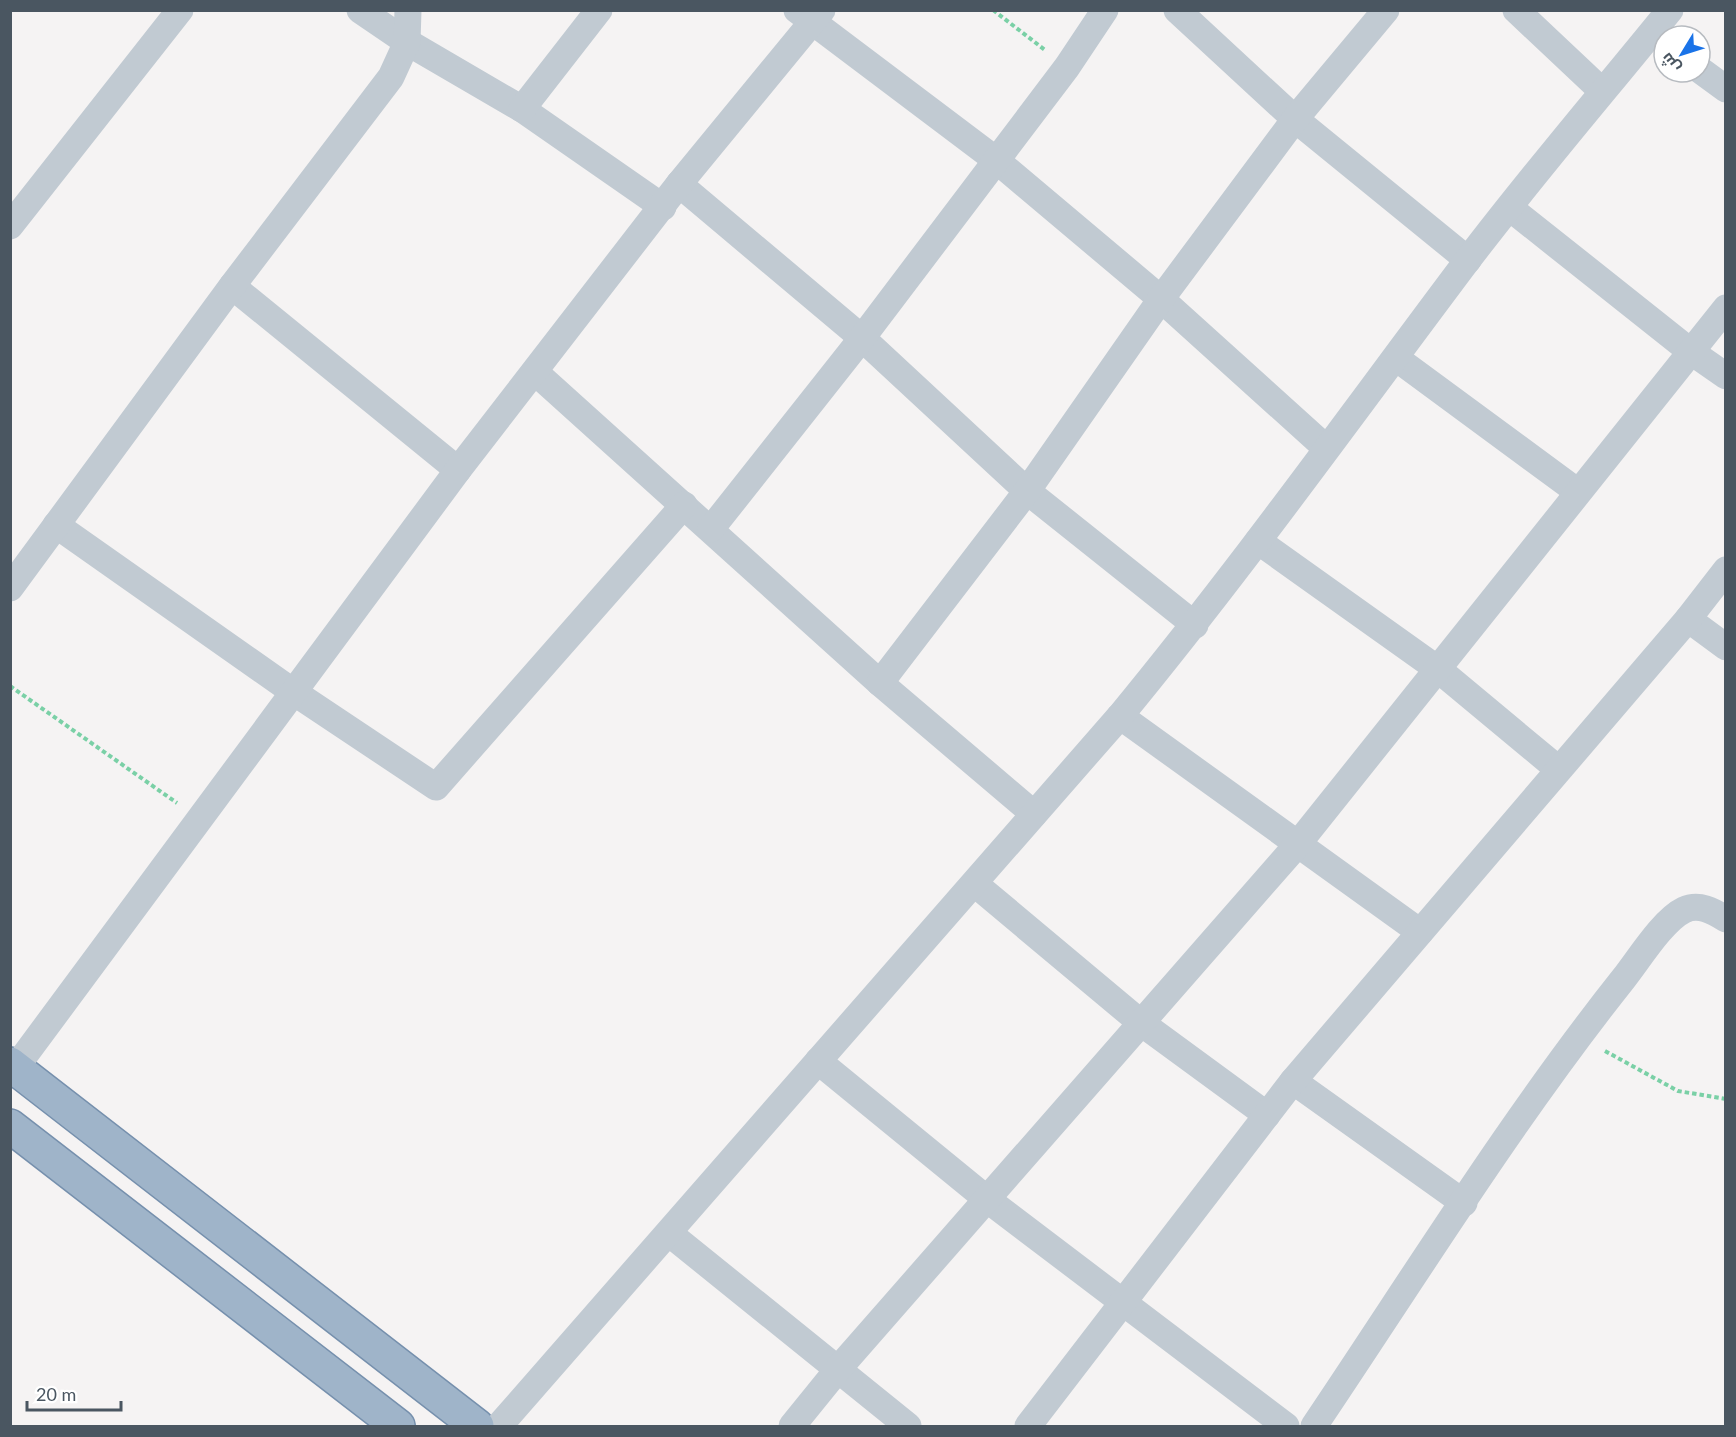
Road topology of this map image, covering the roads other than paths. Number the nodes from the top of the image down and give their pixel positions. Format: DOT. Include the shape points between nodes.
graph roads {
  1 [pos="180,10"];
  2 [pos="360,10"];
  3 [pos="408,10"];
  4 [pos="599,10"];
  5 [pos="1104,10"];
  6 [pos="1177,10"];
  7 [pos="1386,10"];
  8 [pos="1516,10"];
  9 [pos="1670,10"];
  10 [pos="811,15"];
  11 [pos="1664,24"];
  12 [pos="407,42"];
  13 [pos="1652,43"];
  14 [pos="1712,79"];
  15 [pos="1725,89"];
  16 [pos="1602,91"];
  17 [pos="522,109"];
  18 [pos="1295,119"];
  19 [pos="996,160"];
  20 [pos="680,184"];
  21 [pos="663,207"];
  22 [pos="1510,208"];
  23 [pos="10,226"];
  24 [pos="1468,260"];
  25 [pos="232,286"];
  26 [pos="1161,299"];
  27 [pos="1725,308"];
  28 [pos="862,338"];
  29 [pos="1690,351"];
  30 [pos="1396,358"];
  31 [pos="535,372"];
  32 [pos="1725,376"];
  33 [pos="1326,448"];
  34 [pos="458,470"];
  35 [pos="1027,491"];
  36 [pos="1578,492"];
  37 [pos="684,505"];
  38 [pos="56,525"];
  39 [pos="711,529"];
  40 [pos="1258,541"];
  41 [pos="1725,570"];
  42 [pos="10,588"];
  43 [pos="1688,619"];
  44 [pos="1195,625"];
  45 [pos="1725,647"];
  46 [pos="1439,670"];
  47 [pos="880,683"];
  48 [pos="292,690"];
  49 [pos="1120,717"];
  50 [pos="1557,769"];
  51 [pos="1035,814"];
  52 [pos="1297,845"];
  53 [pos="975,884"];
  54 [pos="1725,919"];
  55 [pos="1420,932"];
  56 [pos="1140,1022"];
  57 [pos="818,1061"];
  58 [pos="13,1065"];
  59 [pos="1293,1081"];
  60 [pos="1267,1115"];
  61 [pos="10,1126"];
  62 [pos="988,1200"];
  63 [pos="1464,1203"];
  64 [pos="670,1234"];
  65 [pos="1123,1301"];
  66 [pos="839,1368"];
  67 [pos="398,1426"];
  68 [pos="477,1426"];
  69 [pos="499,1426"];
  70 [pos="792,1426"];
  71 [pos="908,1426"];
  72 [pos="1028,1426"];
  73 [pos="1286,1426"];
  74 [pos="1314,1426"];
  1 -- 23 [label="street"];
  2 -- 12 [label="street"];
  3 -- 12 [label="street"];
  4 -- 17 [label="street"];
  5 -- 19 [label="street" via="1067,67"];
  6 -- 18 [label="street"];
  7 -- 18 [label="street"];
  8 -- 16 [label="street"];
  9 -- 11 [label="street"];
  10 -- 19 [label="street"];
  10 -- 20 [label="street"];
  12 -- 17 [label="street"];
  12 -- 25 [label="street" via="391,77"];
  13 -- 16 [label="street"];
  14 -- 15 [label="street"];
  16 -- 22 [label="street"];
  17 -- 21 [label="street"];
  18 -- 24 [label="street"];
  18 -- 26 [label="street"];
  19 -- 26 [label="street"];
  19 -- 28 [label="street"];
  20 -- 21 [label="street"];
  20 -- 28 [label="street"];
  21 -- 31 [label="street"];
  22 -- 24 [label="street"];
  22 -- 29 [label="street"];
  24 -- 30 [label="street"];
  25 -- 34 [label="street"];
  25 -- 38 [label="street"];
  26 -- 33 [label="street"];
  26 -- 35 [label="street"];
  27 -- 29 [label="street"];
  28 -- 35 [label="street"];
  28 -- 39 [label="street"];
  29 -- 32 [label="street"];
  29 -- 36 [label="street"];
  30 -- 33 [label="street"];
  30 -- 36 [label="street"];
  31 -- 34 [label="street"];
  31 -- 37 [label="street"];
  33 -- 40 [label="street"];
  34 -- 48 [label="street"];
  35 -- 44 [label="street"];
  35 -- 47 [label="street"];
  36 -- 46 [label="street"];
  37 -- 39 [label="street"];
  37 -- 48 [label="street" via="436,787"];
  38 -- 42 [label="street"];
  38 -- 48 [label="street"];
  39 -- 47 [label="street"];
  40 -- 44 [label="street"];
  40 -- 46 [label="street"];
  41 -- 43 [label="street"];
  43 -- 45 [label="street"];
  43 -- 50 [label="street"];
  44 -- 49 [label="street"];
  46 -- 50 [label="street"];
  46 -- 52 [label="street"];
  47 -- 51 [label="street"];
  48 -- 58 [label="street" via="200,819"];
  49 -- 51 [label="street"];
  49 -- 52 [label="street"];
  50 -- 55 [label="street"];
  51 -- 53 [label="street"];
  52 -- 55 [label="street"];
  52 -- 56 [label="street"];
  53 -- 56 [label="street"];
  53 -- 57 [label="street"];
  54 -- 63 [label="street" via="1710,909 1695,907 1683,910 1665,927 1578,1036"];
  55 -- 59 [label="street"];
  56 -- 60 [label="street"];
  56 -- 62 [label="street"];
  57 -- 62 [label="street"];
  57 -- 64 [label="street"];
  58 -- 68 [label="highway"];
  59 -- 60 [label="street"];
  59 -- 63 [label="street"];
  60 -- 65 [label="street"];
  61 -- 67 [label="highway"];
  62 -- 65 [label="street"];
  62 -- 66 [label="street"];
  63 -- 74 [label="street"];
  64 -- 66 [label="street"];
  64 -- 69 [label="street"];
  65 -- 72 [label="street"];
  65 -- 73 [label="street"];
  66 -- 70 [label="street"];
  66 -- 71 [label="street"];
}
